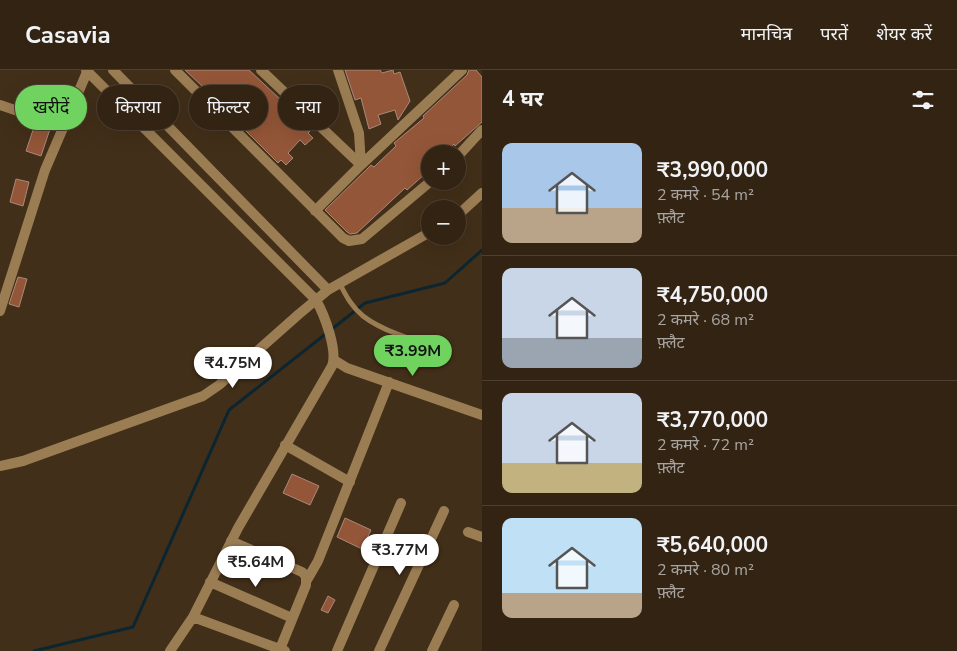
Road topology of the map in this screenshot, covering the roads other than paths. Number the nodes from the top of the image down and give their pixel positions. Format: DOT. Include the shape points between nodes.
graph roads {
  1 [pos="113,70"];
  2 [pos="175,70"];
  3 [pos="261,70"];
  4 [pos="338,70"];
  5 [pos="462,70"];
  6 [pos="86,71"];
  7 [pos="80,85"];
  8 [pos="0,105"];
  9 [pos="15,110"];
  10 [pos="60,130"];
  11 [pos="482,130"];
  12 [pos="466,147"];
  13 [pos="361,165"];
  14 [pos="421,190"];
  15 [pos="482,193"];
  16 [pos="466,208"];
  17 [pos="315,211"];
  18 [pos="421,237"];
  19 [pos="340,284"];
  20 [pos="4,285"];
  21 [pos="328,290"];
  22 [pos="316,300"];
  23 [pos="0,311"];
  24 [pos="439,348"];
  25 [pos="334,360"];
  26 [pos="389,382"];
  27 [pos="482,415"];
  28 [pos="285,445"];
  29 [pos="0,466"];
  30 [pos="350,482"];
  31 [pos="401,503"];
  32 [pos="444,511"];
  33 [pos="468,532"];
  34 [pos="482,537"];
  35 [pos="231,540"];
  36 [pos="307,580"];
  37 [pos="210,582"];
  38 [pos="454,605"];
  39 [pos="193,616"];
  40 [pos="292,618"];
  41 [pos="282,650"];
  42 [pos="170,651"];
  43 [pos="336,651"];
  44 [pos="379,651"];
  45 [pos="432,651"];
  1 -- 21 [label="street"];
  2 -- 17 [label="street"];
  3 -- 13 [label="street"];
  4 -- 13 [label="street" via="359,132"];
  5 -- 13 [label="street"];
  6 -- 7 [label="street"];
  6 -- 22 [label="street"];
  8 -- 9 [label="street"];
  10 -- 20 [label="street"];
  11 -- 12 [label="street"];
  13 -- 17 [label="street"];
  14 -- 17 [label="street" via="356,241 343,238"];
  15 -- 16 [label="street"];
  18 -- 19 [label="street"];
  19 -- 21 [label="street"];
  19 -- 24 [label="lane" via="348,300 363,316 386,329"];
  20 -- 23 [label="street"];
  21 -- 22 [label="street"];
  22 -- 25 [label="street" via="323,312"];
  22 -- 29 [label="street" via="203,396 23,461"];
  25 -- 26 [label="street" via="347,368"];
  25 -- 28 [label="street"];
  26 -- 27 [label="street"];
  26 -- 30 [label="street"];
  28 -- 30 [label="street"];
  28 -- 35 [label="street"];
  30 -- 36 [label="street"];
  31 -- 43 [label="street"];
  32 -- 44 [label="street"];
  33 -- 34 [label="street"];
  35 -- 36 [label="street" via="302,572"];
  35 -- 37 [label="street"];
  36 -- 40 [label="street"];
  37 -- 39 [label="street"];
  37 -- 40 [label="street"];
  38 -- 45 [label="street"];
  39 -- 41 [label="street"];
  39 -- 42 [label="street"];
  40 -- 41 [label="street"];
}
